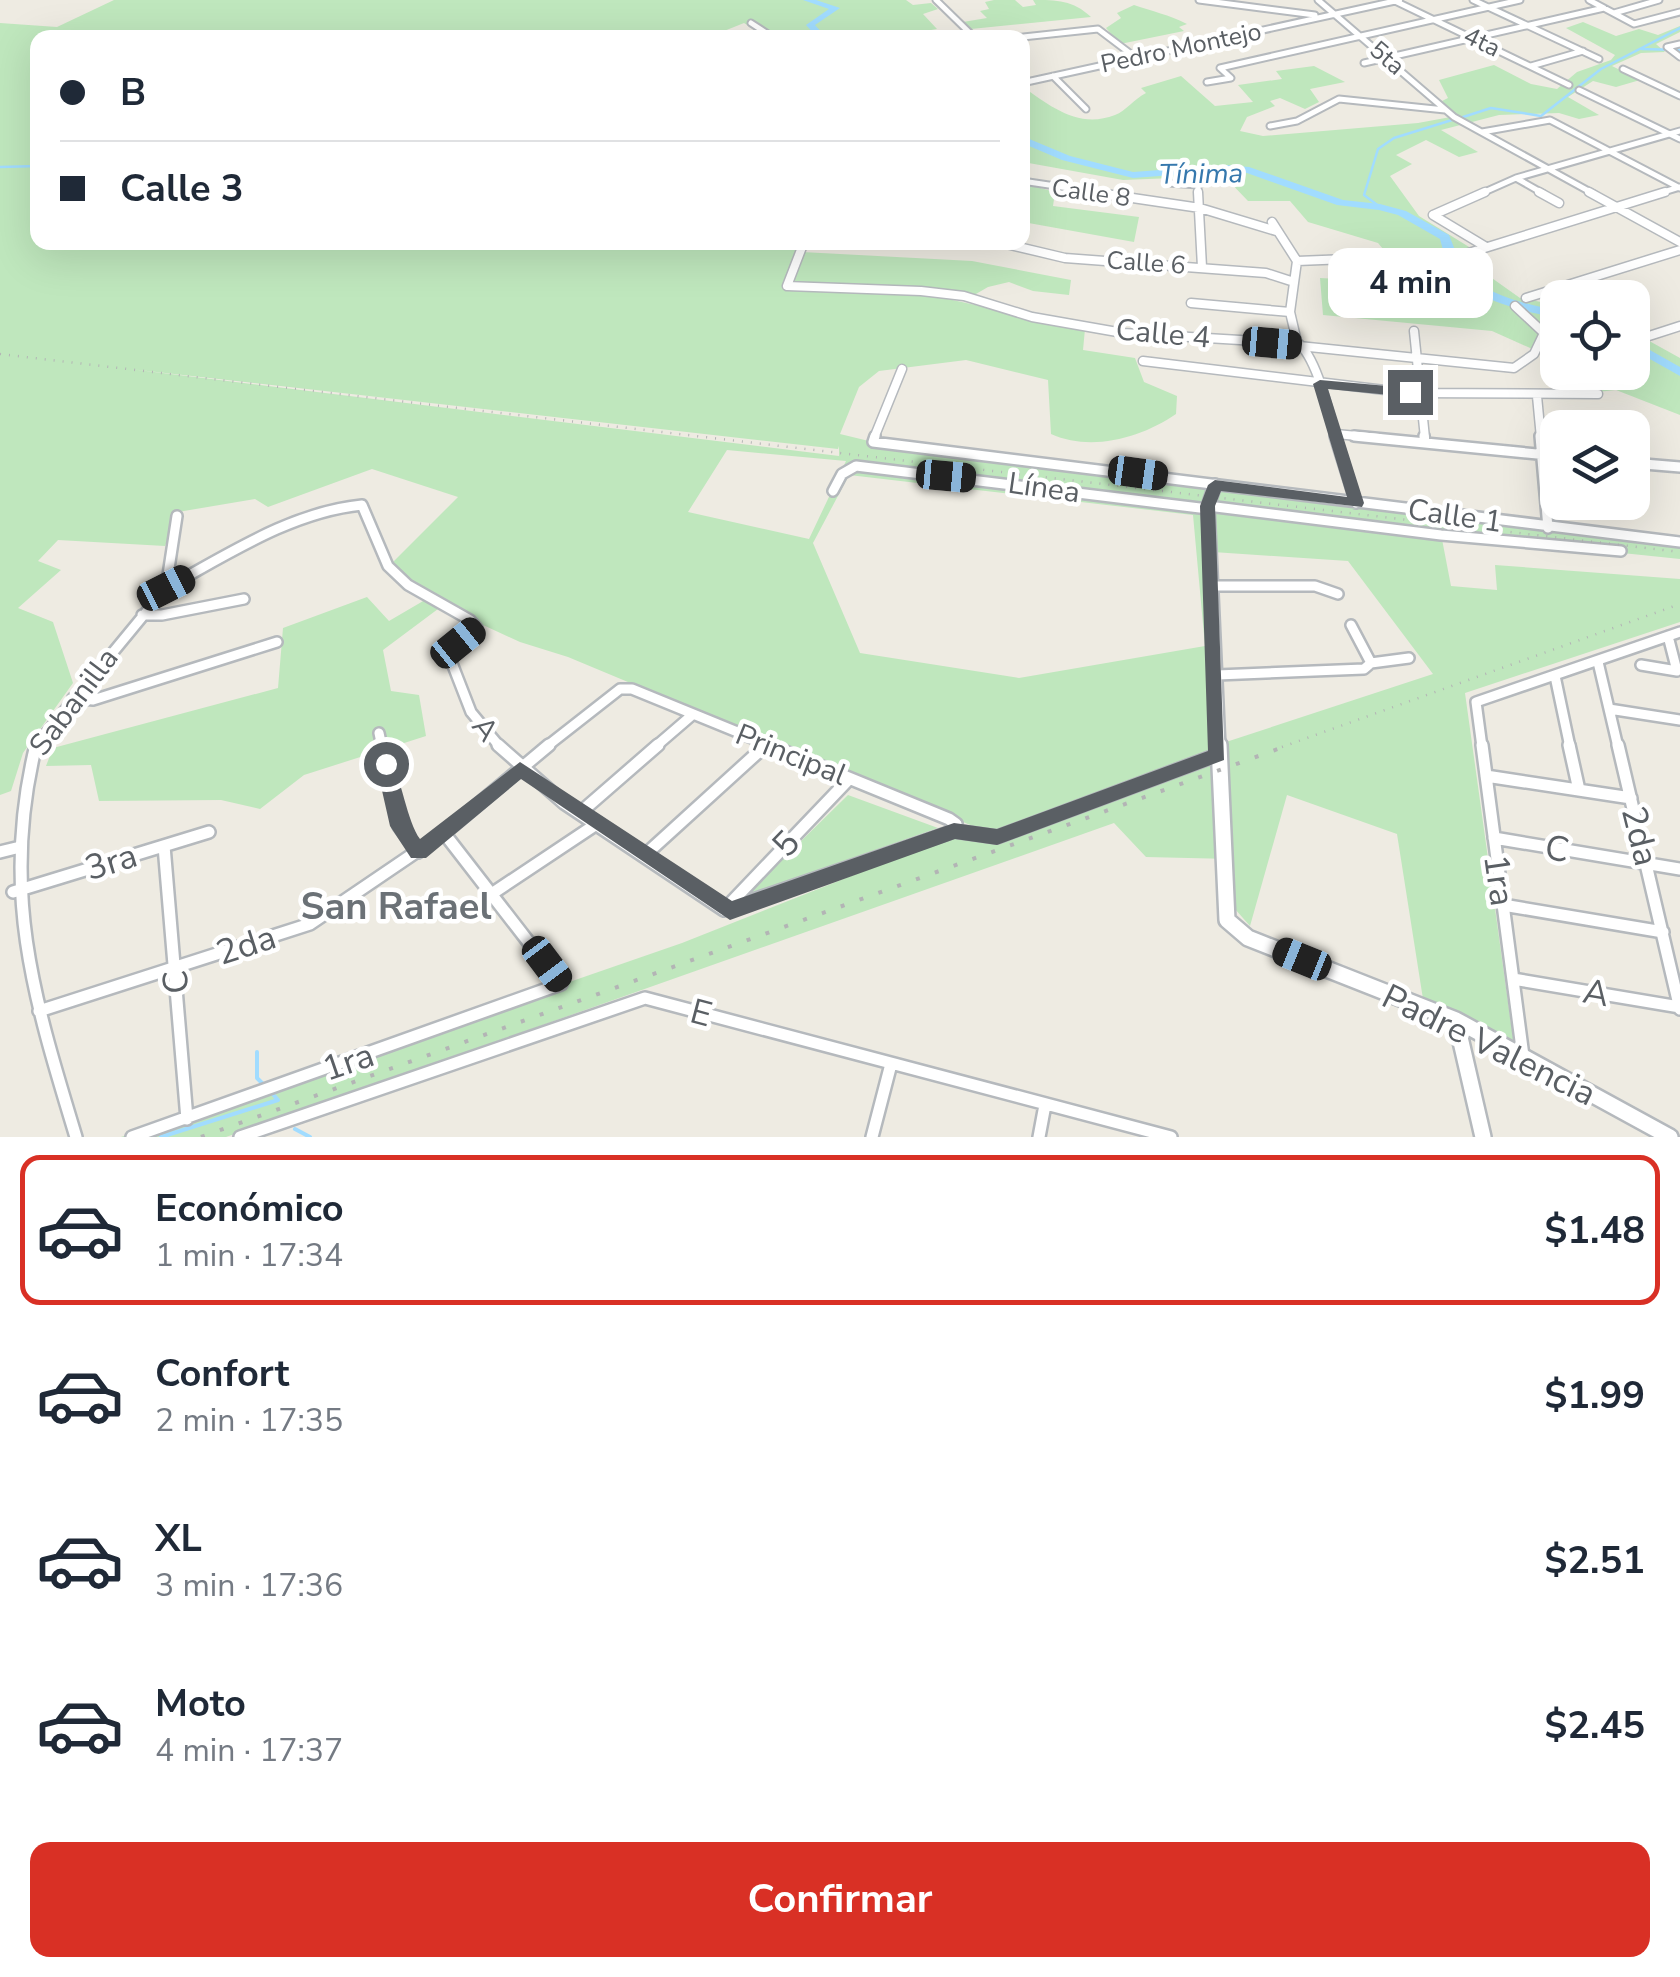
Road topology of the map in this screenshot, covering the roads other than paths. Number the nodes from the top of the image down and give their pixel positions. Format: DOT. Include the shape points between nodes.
graph roads {
  1 [pos="936,0"];
  2 [pos="1198,0"];
  3 [pos="1318,0"];
  4 [pos="1396,0"];
  5 [pos="1473,0"];
  6 [pos="1520,0"];
  7 [pos="1589,0"];
  8 [pos="1659,0"];
  9 [pos="1217,1"];
  10 [pos="1488,7"];
  11 [pos="1604,8"];
  12 [pos="1680,12"];
  13 [pos="1614,13"];
  14 [pos="1337,14"];
  15 [pos="1323,16"];
  16 [pos="1434,20"];
  17 [pos="751,24"];
  18 [pos="1527,25"];
  19 [pos="761,30"];
  20 [pos="966,30"];
  21 [pos="1030,35"];
  22 [pos="1361,35"];
  23 [pos="1474,38"];
  24 [pos="1680,44"];
  25 [pos="1583,51"];
  26 [pos="1680,57"];
  27 [pos="1136,58"];
  28 [pos="1388,58"];
  29 [pos="1599,58"];
  30 [pos="1364,63"];
  31 [pos="1531,66"];
  32 [pos="1623,70"];
  33 [pos="1053,76"];
  34 [pos="1030,80"];
  35 [pos="1207,82"];
  36 [pos="1569,85"];
  37 [pos="1579,90"];
  38 [pos="1680,96"];
  39 [pos="1086,109"];
  40 [pos="1446,110"];
  41 [pos="1270,126"];
  42 [pos="1680,131"];
  43 [pos="1482,132"];
  44 [pos="1670,134"];
  45 [pos="1680,139"];
  46 [pos="1611,151"];
  47 [pos="1550,169"];
  48 [pos="1516,178"];
  49 [pos="1030,182"];
  50 [pos="1168,183"];
  51 [pos="1680,188"];
  52 [pos="1558,203"];
  53 [pos="1616,206"];
  54 [pos="1200,208"];
  55 [pos="1433,215"];
  56 [pos="1272,222"];
  57 [pos="1276,231"];
  58 [pos="1680,242"];
  59 [pos="1486,247"];
  60 [pos="801,250"];
  61 [pos="1030,250"];
  62 [pos="1680,250"];
  63 [pos="1462,255"];
  64 [pos="1423,256"];
  65 [pos="1297,261"];
  66 [pos="1202,266"];
  67 [pos="1294,282"];
  68 [pos="1526,298"];
  69 [pos="1191,303"];
  70 [pos="1515,306"];
  71 [pos="1290,312"];
  72 [pos="1680,326"];
  73 [pos="1414,331"];
  74 [pos="1650,336"];
  75 [pos="1303,346"];
  76 [pos="1415,360"];
  77 [pos="1143,361"];
  78 [pos="902,369"];
  79 [pos="1320,384"];
  80 [pos="1419,390"];
  81 [pos="1598,394"];
  82 [pos="1537,396"];
  83 [pos="1336,434"];
  84 [pos="1540,440"];
  85 [pos="1425,443"];
  86 [pos="1540,454"];
  87 [pos="1650,464"];
  88 [pos="1680,467"];
  89 [pos="1215,485"];
  90 [pos="834,491"];
  91 [pos="1356,503"];
  92 [pos="1208,508"];
  93 [pos="177,516"];
  94 [pos="1547,520"];
  95 [pos="1548,528"];
  96 [pos="1680,542"];
  97 [pos="1621,550"];
  98 [pos="1212,586"];
  99 [pos="166,588"];
  100 [pos="1338,594"];
  101 [pos="244,599"];
  102 [pos="142,614"];
  103 [pos="1351,626"];
  104 [pos="1680,632"];
  105 [pos="1668,636"];
  106 [pos="277,642"];
  107 [pos="1409,658"];
  108 [pos="1598,662"];
  109 [pos="1371,663"];
  110 [pos="1642,665"];
  111 [pos="1217,675"];
  112 [pos="1554,676"];
  113 [pos="620,690"];
  114 [pos="72,698"];
  115 [pos="1609,709"];
  116 [pos="691,716"];
  117 [pos="1680,720"];
  118 [pos="379,733"];
  119 [pos="767,744"];
  120 [pos="1217,755"];
  121 [pos="520,769"];
  122 [pos="1486,776"];
  123 [pos="849,778"];
  124 [pos="1579,790"];
  125 [pos="1630,798"];
  126 [pos="581,812"];
  127 [pos="598,823"];
  128 [pos="954,831"];
  129 [pos="209,832"];
  130 [pos="444,833"];
  131 [pos="1494,838"];
  132 [pos="164,846"];
  133 [pos="16,848"];
  134 [pos="0,852"];
  135 [pos="418,852"];
  136 [pos="645,855"];
  137 [pos="1646,864"];
  138 [pos="1680,869"];
  139 [pos="13,892"];
  140 [pos="492,893"];
  141 [pos="1503,904"];
  142 [pos="724,910"];
  143 [pos="1663,932"];
  144 [pos="175,968"];
  145 [pos="1513,979"];
  146 [pos="1680,1008"];
  147 [pos="39,1011"];
  148 [pos="1456,1020"];
  149 [pos="1497,1044"];
  150 [pos="1464,1053"];
  151 [pos="1523,1058"];
  152 [pos="891,1064"];
  153 [pos="1045,1105"];
  154 [pos="187,1119"];
  155 [pos="76,1137"];
  156 [pos="132,1137"];
  157 [pos="240,1137"];
  158 [pos="872,1137"];
  159 [pos="1039,1137"];
  160 [pos="1171,1137"];
  161 [pos="1483,1137"];
  162 [pos="1670,1137"];
  1 -- 20 [label="street"];
  2 -- 9 [label="street"];
  3 -- 14 [label="street, 5ta"];
  4 -- 14 [label="street, Pedro Montejo"];
  4 -- 16 [label="street, 4ta"];
  5 -- 10 [label="street"];
  6 -- 10 [label="street"];
  7 -- 11 [label="street"];
  8 -- 13 [label="street"];
  9 -- 15 [label="street"];
  10 -- 16 [label="street"];
  10 -- 18 [label="street"];
  11 -- 13 [label="street"];
  11 -- 18 [label="street"];
  12 -- 13 [label="street" via="1634,24"];
  14 -- 15 [label="street, Pedro Montejo"];
  14 -- 22 [label="street, 5ta"];
  15 -- 27 [label="street, Pedro Montejo"];
  16 -- 22 [label="street"];
  16 -- 23 [label="street, 4ta"];
  17 -- 19 [label="street"];
  18 -- 23 [label="street"];
  18 -- 25 [label="street"];
  21 -- 27 [label="street" via="1098,29"];
  22 -- 28 [label="street, 5ta"];
  22 -- 35 [label="street" via="1220,68 1231,78"];
  23 -- 28 [label="street"];
  23 -- 31 [label="street, 4ta"];
  24 -- 26 [label="street" via="1668,49"];
  25 -- 29 [label="street"];
  25 -- 31 [label="street"];
  27 -- 33 [label="street, Pedro Montejo"];
  28 -- 30 [label="street"];
  28 -- 40 [label="street, 5ta"];
  31 -- 36 [label="street, 4ta"];
  32 -- 38 [label="street"];
  33 -- 34 [label="street, Pedro Montejo"];
  33 -- 39 [label="street"];
  37 -- 44 [label="street"];
  40 -- 41 [label="street" via="1344,99"];
  40 -- 43 [label="street, 5ta"];
  42 -- 44 [label="street"];
  43 -- 46 [label="street" via="1550,120"];
  43 -- 47 [label="street, 5ta"];
  44 -- 45 [label="street"];
  44 -- 46 [label="street"];
  46 -- 47 [label="street"];
  46 -- 51 [label="street"];
  47 -- 48 [label="street"];
  47 -- 53 [label="street, 5ta"];
  48 -- 52 [label="street"];
  48 -- 55 [label="street"];
  49 -- 54 [label="street, Calle 8"];
  50 -- 54 [label="street" via="1198,185"];
  51 -- 53 [label="street"];
  53 -- 58 [label="street, 5ta"];
  53 -- 59 [label="street"];
  54 -- 57 [label="street, Calle 8"];
  54 -- 66 [label="street"];
  55 -- 59 [label="street"];
  56 -- 57 [label="street"];
  57 -- 65 [label="street"];
  59 -- 63 [label="street"];
  60 -- 75 [label="street, Calle 4" via="787,286 964,296 1032,317 1124,332"];
  61 -- 66 [label="street, Calle 6" via="1065,258"];
  62 -- 68 [label="street"];
  64 -- 65 [label="street"];
  65 -- 67 [label="street"];
  66 -- 67 [label="street, Calle 6"];
  67 -- 71 [label="street"];
  69 -- 71 [label="street"];
  70 -- 76 [label="street, Calle 4" via="1544,334 1526,362 1514,368"];
  71 -- 75 [label="street"];
  72 -- 74 [label="street"];
  73 -- 76 [label="street"];
  75 -- 76 [label="street, Calle 4"];
  75 -- 79 [label="street"];
  76 -- 80 [label="street"];
  77 -- 79 [label="street"];
  78 -- 89 [label="street, Calle 1" via="873,442"];
  79 -- 80 [label="street"];
  79 -- 83 [label="street"];
  80 -- 82 [label="street"];
  80 -- 85 [label="street"];
  81 -- 82 [label="street"];
  82 -- 84 [label="street"];
  83 -- 85 [label="street"];
  83 -- 91 [label="street"];
  85 -- 86 [label="street"];
  87 -- 88 [label="street"];
  89 -- 91 [label="street, Calle 1"];
  89 -- 92 [label="street"];
  90 -- 92 [label="street, Línea" via="842,474 856,466"];
  91 -- 95 [label="street, Calle 1"];
  92 -- 97 [label="street, Línea"];
  92 -- 98 [label="street"];
  93 -- 99 [label="street"];
  94 -- 95 [label="street"];
  95 -- 96 [label="street, Calle 1"];
  98 -- 100 [label="street" via="1315,586"];
  98 -- 111 [label="street"];
  99 -- 102 [label="street, Sabanilla"];
  99 -- 121 [label="street, A" via="306,520 362,505 392,572 477,628 450,658 456,686 479,726"];
  101 -- 102 [label="street"];
  102 -- 114 [label="street, Sabanilla"];
  103 -- 109 [label="street"];
  104 -- 105 [label="street"];
  105 -- 108 [label="street"];
  105 -- 110 [label="street" via="1676,670"];
  106 -- 114 [label="street" via="93,700"];
  107 -- 109 [label="street"];
  108 -- 112 [label="street"];
  108 -- 115 [label="street, 2da"];
  109 -- 111 [label="street" via="1364,669"];
  111 -- 120 [label="street"];
  112 -- 122 [label="street, 1ra" via="1476,702"];
  112 -- 124 [label="street"];
  113 -- 116 [label="street, Principal" via="632,689"];
  113 -- 121 [label="street, 2da"];
  114 -- 133 [label="street, Sabanilla" via="37,742 26,769"];
  115 -- 117 [label="street"];
  115 -- 125 [label="street, 2da"];
  116 -- 119 [label="street, Principal"];
  116 -- 126 [label="street"];
  118 -- 135 [label="street" via="399,826"];
  119 -- 123 [label="street, Principal"];
  119 -- 136 [label="street"];
  120 -- 128 [label="street" via="997,837"];
  120 -- 148 [label="street, Padre Valencia" via="1227,920 1248,938"];
  121 -- 126 [label="street, A"];
  121 -- 130 [label="street, 2da"];
  122 -- 124 [label="street"];
  122 -- 131 [label="street, 1ra"];
  123 -- 128 [label="street, Principal" via="950,820"];
  123 -- 142 [label="street, 5"];
  124 -- 125 [label="street"];
  125 -- 137 [label="street, 2da"];
  126 -- 127 [label="street, A"];
  127 -- 136 [label="street, A"];
  127 -- 140 [label="street"];
  128 -- 142 [label="street"];
  129 -- 132 [label="street, 3ra"];
  130 -- 135 [label="street, 2da"];
  130 -- 140 [label="street"];
  131 -- 137 [label="street, C"];
  131 -- 141 [label="street, 1ra"];
  132 -- 139 [label="street, 3ra"];
  132 -- 144 [label="street, C"];
  133 -- 134 [label="street"];
  133 -- 139 [label="street, Sabanilla"];
  135 -- 144 [label="street, 2da" via="310,924"];
  136 -- 142 [label="street, A"];
  137 -- 138 [label="street, C"];
  137 -- 143 [label="street, 2da"];
  139 -- 147 [label="street, Sabanilla"];
  140 -- 154 [label="street, 1ra" via="562,984"];
  141 -- 143 [label="street"];
  141 -- 145 [label="street, 1ra"];
  143 -- 146 [label="street, 2da"];
  144 -- 147 [label="street, 2da"];
  144 -- 154 [label="street, C"];
  145 -- 146 [label="street, A"];
  145 -- 151 [label="street, 1ra"];
  147 -- 155 [label="street, Sabanilla"];
  148 -- 149 [label="street, Padre Valencia"];
  148 -- 150 [label="street"];
  149 -- 150 [label="street" via="1474,1042"];
  149 -- 151 [label="street, Padre Valencia"];
  150 -- 161 [label="street"];
  151 -- 162 [label="street, Padre Valencia"];
  152 -- 153 [label="street, E"];
  152 -- 157 [label="street, E" via="644,998"];
  152 -- 158 [label="street"];
  153 -- 159 [label="street"];
  153 -- 160 [label="street, E"];
  154 -- 156 [label="street, 1ra"];
}
